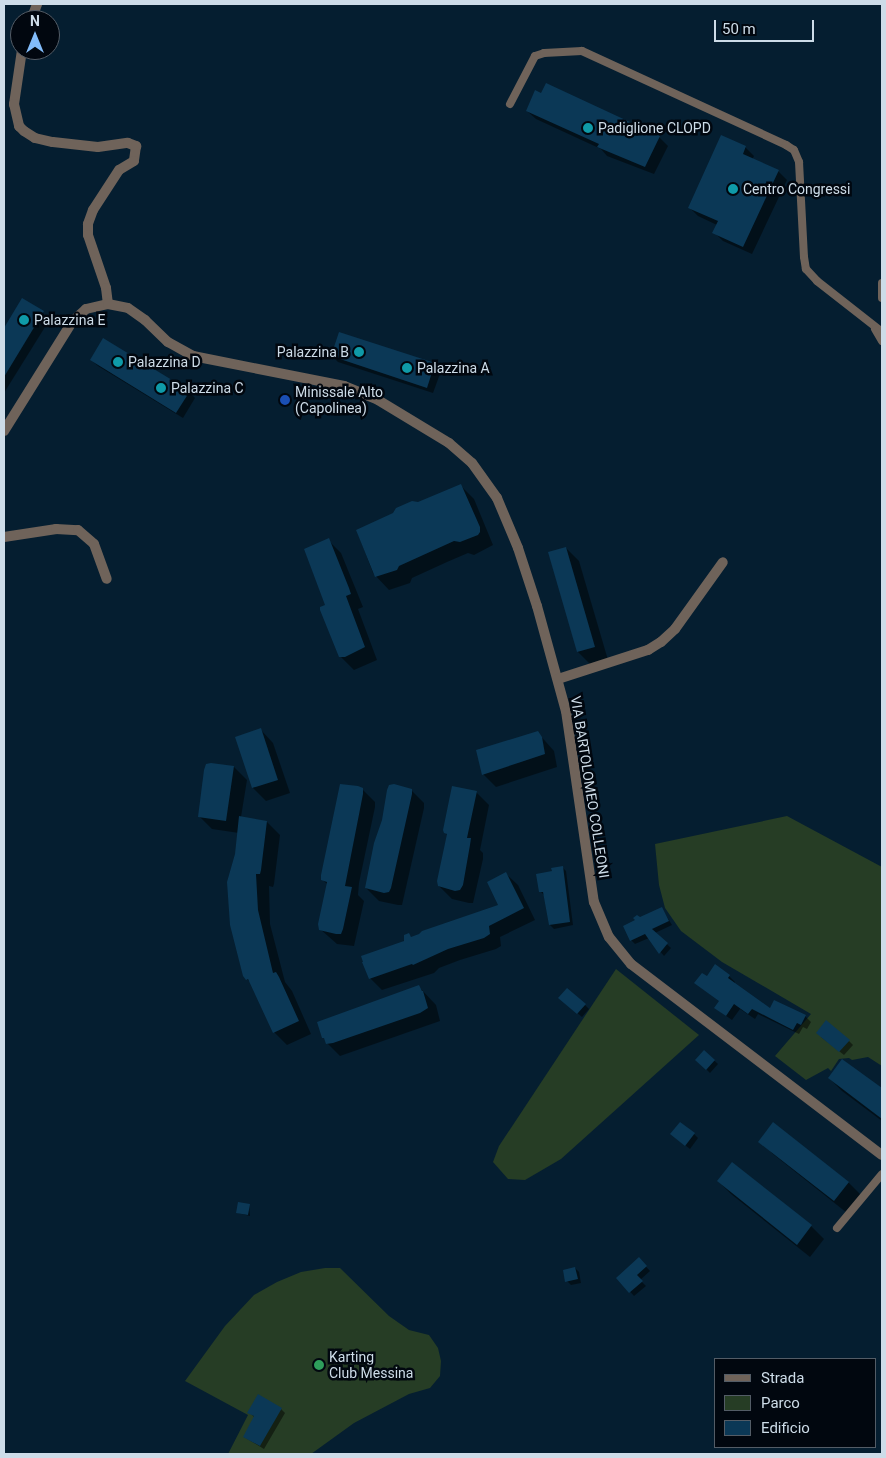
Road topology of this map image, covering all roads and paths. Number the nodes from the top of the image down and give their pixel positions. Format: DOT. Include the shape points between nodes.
graph roads {
  1 [pos="21,60"];
  2 [pos="510,104"];
  3 [pos="882,283"];
  4 [pos="882,298"];
  5 [pos="108,304"];
  6 [pos="874,328"];
  7 [pos="882,332"];
  8 [pos="882,341"];
  9 [pos="4,431"];
  10 [pos="4,537"];
  11 [pos="723,562"];
  12 [pos="107,579"];
  13 [pos="558,679"];
  14 [pos="882,1155"];
  15 [pos="882,1174"];
  16 [pos="837,1228"];
  1 -- 5 [label="street" via="14,104 19,126 24,131 52,142 98,147 128,143 136,146 134,161 119,170 93,210 88,224 88,235 106,288"];
  2 -- 6 [label="lane" via="535,56 582,51 786,145 794,150 799,162 806,269"];
  3 -- 4 [label="lane"];
  5 -- 9 [label="street" via="86,309 72,322"];
  5 -- 13 [label="street, VIA BARTOLOMEO COLLEONI" via="128,308 146,320 168,342 193,356 344,386 378,400 449,442 472,463 497,498 521,558"];
  6 -- 7 [label="lane"];
  6 -- 8 [label="lane"];
  10 -- 12 [label="street" via="56,529 78,530 94,544"];
  11 -- 13 [label="street" via="675,629 661,642 648,650"];
  13 -- 14 [label="street, VIA BARTOLOMEO COLLEONI" via="570,733 592,889 609,937 631,964"];
  15 -- 16 [label="lane"];
}
